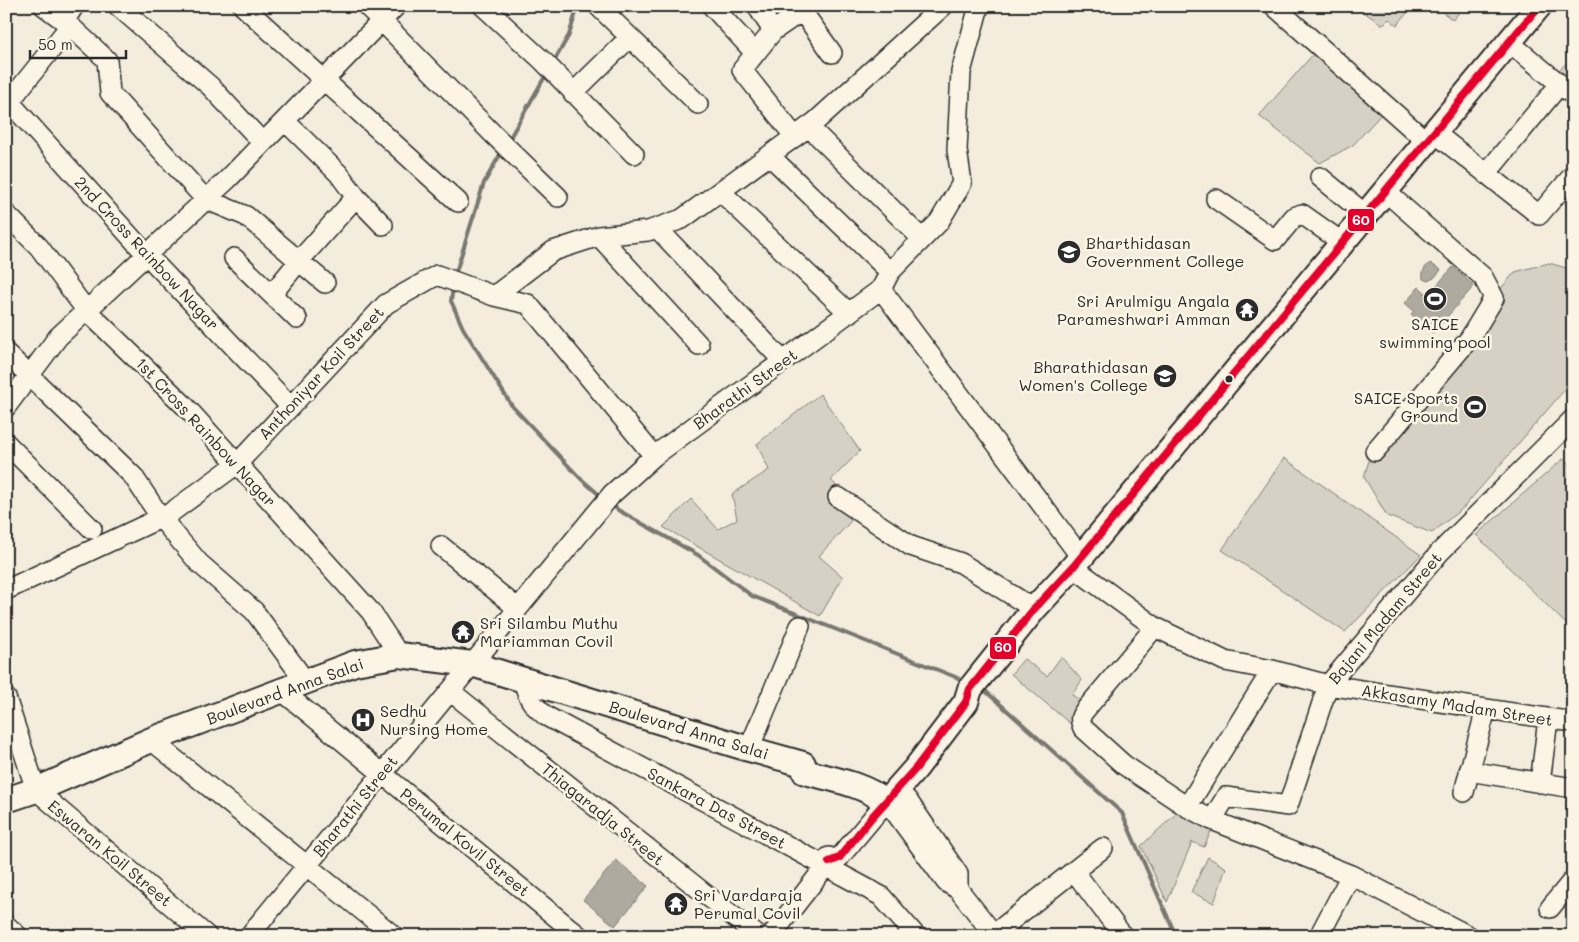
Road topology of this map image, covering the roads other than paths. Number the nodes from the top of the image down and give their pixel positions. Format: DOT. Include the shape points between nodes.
graph roads {
  1 [pos="44,6"];
  2 [pos="74,6"];
  3 [pos="118,6"];
  4 [pos="243,6"];
  5 [pos="367,6"];
  6 [pos="396,6"];
  7 [pos="483,6"];
  8 [pos="598,6"];
  9 [pos="712,6"];
  10 [pos="757,6"];
  11 [pos="943,6"];
  12 [pos="979,6"];
  13 [pos="1274,6"];
  14 [pos="1540,6"];
  15 [pos="383,21"];
  16 [pos="68,24"];
  17 [pos="773,31"];
  18 [pos="629,38"];
  19 [pos="1509,42"];
  20 [pos="756,53"];
  21 [pos="832,53"];
  22 [pos="324,81"];
  23 [pos="1566,90"];
  24 [pos="573,93"];
  25 [pos="8,102"];
  26 [pos="698,104"];
  27 [pos="286,120"];
  28 [pos="802,132"];
  29 [pos="1431,137"];
  30 [pos="263,143"];
  31 [pos="634,154"];
  32 [pos="770,156"];
  33 [pos="1486,174"];
  34 [pos="1573,175"];
  35 [pos="1320,177"];
  36 [pos="721,192"];
  37 [pos="1386,192"];
  38 [pos="356,196"];
  39 [pos="558,197"];
  40 [pos="205,199"];
  41 [pos="1216,199"];
  42 [pos="458,202"];
  43 [pos="6,214"];
  44 [pos="1366,216"];
  45 [pos="383,225"];
  46 [pos="657,228"];
  47 [pos="599,236"];
  48 [pos="922,239"];
  49 [pos="1343,243"];
  50 [pos="146,254"];
  51 [pos="234,258"];
  52 [pos="299,261"];
  53 [pos="890,272"];
  54 [pos="325,283"];
  55 [pos="881,289"];
  56 [pos="272,294"];
  57 [pos="494,296"];
  58 [pos="86,310"];
  59 [pos="849,313"];
  60 [pos="297,319"];
  61 [pos="699,345"];
  62 [pos="6,353"];
  63 [pos="783,361"];
  64 [pos="30,375"];
  65 [pos="290,406"];
  66 [pos="6,407"];
  67 [pos="1573,419"];
  68 [pos="6,443"];
  69 [pos="1375,451"];
  70 [pos="654,456"];
  71 [pos="237,464"];
  72 [pos="838,497"];
  73 [pos="161,518"];
  74 [pos="92,529"];
  75 [pos="442,546"];
  76 [pos="1076,561"];
  77 [pos="7,587"];
  78 [pos="517,608"];
  79 [pos="1034,609"];
  80 [pos="800,626"];
  81 [pos="1155,627"];
  82 [pos="399,655"];
  83 [pos="472,664"];
  84 [pos="1272,670"];
  85 [pos="523,680"];
  86 [pos="306,682"];
  87 [pos="1328,685"];
  88 [pos="282,691"];
  89 [pos="450,691"];
  90 [pos="6,698"];
  91 [pos="1486,709"];
  92 [pos="1548,719"];
  93 [pos="1573,722"];
  94 [pos="151,740"];
  95 [pos="749,749"];
  96 [pos="1469,771"];
  97 [pos="382,774"];
  98 [pos="1540,783"];
  99 [pos="1573,788"];
  100 [pos="36,790"];
  101 [pos="886,791"];
  102 [pos="1464,792"];
  103 [pos="6,800"];
  104 [pos="1187,807"];
  105 [pos="1212,820"];
  106 [pos="1103,848"];
  107 [pos="308,864"];
  108 [pos="827,864"];
  109 [pos="1074,871"];
  110 [pos="1351,875"];
  111 [pos="1573,880"];
  112 [pos="1550,908"];
  113 [pos="6,926"];
  114 [pos="994,935"];
  115 [pos="18,936"];
  116 [pos="207,936"];
  117 [pos="249,936"];
  118 [pos="394,936"];
  119 [pos="579,936"];
  120 [pos="758,936"];
  121 [pos="771,936"];
  122 [pos="916,936"];
  123 [pos="1123,936"];
  124 [pos="1320,936"];
  125 [pos="1469,936"];
  1 -- 16 [label="street"];
  2 -- 16 [label="street" via="67,17"];
  3 -- 30 [label="street" via="210,86"];
  4 -- 22 [label="street"];
  5 -- 15 [label="street"];
  6 -- 15 [label="street"];
  7 -- 24 [label="street"];
  8 -- 18 [label="street"];
  9 -- 20 [label="street"];
  10 -- 17 [label="street"];
  11 -- 28 [label="street"];
  12 -- 48 [label="street" via="961,72 957,150 962,183 939,222"];
  13 -- 29 [label="street"];
  14 -- 19 [label="main road"];
  15 -- 22 [label="street"];
  15 -- 39 [label="street"];
  16 -- 25 [label="street"];
  16 -- 40 [label="street" via="107,60 110,93"];
  17 -- 20 [label="street"];
  17 -- 21 [label="street" via="802,11"];
  18 -- 24 [label="street"];
  18 -- 26 [label="street"];
  19 -- 23 [label="street"];
  19 -- 29 [label="main road"];
  20 -- 28 [label="street" via="742,70"];
  22 -- 27 [label="street"];
  22 -- 42 [label="street"];
  23 -- 33 [label="street"];
  24 -- 31 [label="street"];
  25 -- 50 [label="street, 2nd Cross Rainbow Nagar"];
  27 -- 30 [label="street"];
  27 -- 38 [label="street"];
  28 -- 32 [label="street"];
  28 -- 48 [label="street"];
  29 -- 33 [label="street"];
  29 -- 37 [label="main road"];
  30 -- 40 [label="street"];
  32 -- 36 [label="street"];
  32 -- 53 [label="street"];
  33 -- 34 [label="street" via="1539,216"];
  35 -- 44 [label="street"];
  36 -- 46 [label="street" via="682,219"];
  36 -- 59 [label="street"];
  37 -- 44 [label="main road"];
  37 -- 69 [label="street" via="1483,277 1494,298 1470,338"];
  38 -- 45 [label="street"];
  38 -- 52 [label="street"];
  40 -- 50 [label="street"];
  40 -- 52 [label="street" via="246,216"];
  41 -- 49 [label="street" via="1275,240 1294,217 1302,214"];
  43 -- 58 [label="street, 1st Cross Rainbow Nagar" via="39,247"];
  44 -- 49 [label="main road"];
  46 -- 47 [label="street"];
  46 -- 63 [label="street"];
  47 -- 57 [label="street" via="554,251"];
  47 -- 61 [label="street"];
  48 -- 53 [label="street"];
  49 -- 76 [label="main road"];
  50 -- 58 [label="street"];
  50 -- 65 [label="street, 2nd Cross Rainbow Nagar"];
  51 -- 56 [label="street"];
  52 -- 54 [label="street"];
  52 -- 56 [label="street"];
  53 -- 55 [label="street"];
  55 -- 59 [label="street, Bharathi Street"];
  55 -- 76 [label="street, Akkasamy Madam Street"];
  56 -- 60 [label="street"];
  57 -- 65 [label="street, Anthoniyar Koil Street" via="437,275 386,304"];
  57 -- 70 [label="street, Anthoniyar Koil Street" via="528,304"];
  58 -- 64 [label="street" via="58,337"];
  58 -- 71 [label="street, 1st Cross Rainbow Nagar" via="185,406"];
  59 -- 63 [label="street, Bharathi Street"];
  62 -- 64 [label="street"];
  63 -- 70 [label="street, Bharathi Street"];
  64 -- 66 [label="street"];
  64 -- 73 [label="street" via="133,476"];
  65 -- 71 [label="street, Anthoniyar Koil Street"];
  67 -- 87 [label="street, Bajani Madam Street" via="1440,552"];
  68 -- 74 [label="street"];
  70 -- 78 [label="street, Bharathi Street" via="612,494"];
  71 -- 73 [label="street, Anthoniyar Koil Street"];
  71 -- 82 [label="street, 1st Cross Rainbow Nagar" via="371,612"];
  72 -- 79 [label="street" via="911,546 961,563"];
  73 -- 77 [label="street, Anthoniyar Koil Street"];
  73 -- 86 [label="street" via="199,563 254,610"];
  75 -- 78 [label="street"];
  76 -- 79 [label="main road"];
  76 -- 81 [label="street, Akkasamy Madam Street"];
  78 -- 83 [label="street, Bharathi Street"];
  79 -- 101 [label="main road" via="970,689 957,693 904,760"];
  80 -- 95 [label="street"];
  81 -- 84 [label="street, Akkasamy Madam Street" via="1225,661"];
  81 -- 104 [label="street" via="1080,715 1079,721 1124,765"];
  82 -- 83 [label="main road, Boulevard Anna Salai"];
  82 -- 86 [label="main road, Boulevard Anna Salai" via="355,664"];
  83 -- 85 [label="main road, Boulevard Anna Salai"];
  83 -- 89 [label="street, Bharathi Street"];
  84 -- 87 [label="street, Akkasamy Madam Street"];
  84 -- 104 [label="street"];
  85 -- 95 [label="main road, Boulevard Anna Salai"];
  85 -- 108 [label="street, Sankara Das Street" via="528,699 546,716"];
  86 -- 88 [label="main road, Boulevard Anna Salai"];
  87 -- 91 [label="street, Akkasamy Madam Street"];
  87 -- 105 [label="street, Bajani Madam Street" via="1288,806 1226,797"];
  88 -- 94 [label="main road, Boulevard Anna Salai"];
  88 -- 97 [label="street, Perumal Kovil Street"];
  89 -- 97 [label="street, Bharathi Street"];
  89 -- 120 [label="street, Thiagaradja Street"];
  90 -- 100 [label="street"];
  91 -- 92 [label="street, Akkasamy Madam Street"];
  91 -- 96 [label="street"];
  92 -- 93 [label="street, Akkasamy Madam Street"];
  92 -- 98 [label="street"];
  94 -- 100 [label="main road, Boulevard Anna Salai"];
  94 -- 107 [label="street"];
  95 -- 101 [label="main road, Boulevard Anna Salai" via="803,764 805,772"];
  96 -- 98 [label="street"];
  96 -- 102 [label="street"];
  97 -- 107 [label="street, Bharathi Street"];
  97 -- 119 [label="street, Perumal Kovil Street"];
  98 -- 99 [label="street"];
  100 -- 103 [label="main road, Boulevard Anna Salai"];
  100 -- 116 [label="street, Eswaran Koil Street"];
  101 -- 108 [label="street" via="829,852"];
  101 -- 114 [label="street" via="895,812 946,882 958,889"];
  104 -- 105 [label="street"];
  105 -- 110 [label="street"];
  106 -- 109 [label="street"];
  107 -- 117 [label="street, Bharathi Street"];
  107 -- 118 [label="street"];
  108 -- 121 [label="street"];
  108 -- 122 [label="street, Sankara Das Street" via="881,896"];
  109 -- 114 [label="street"];
  109 -- 123 [label="street"];
  110 -- 124 [label="street"];
  110 -- 125 [label="street"];
  111 -- 112 [label="street"];
  113 -- 115 [label="street"];
}
